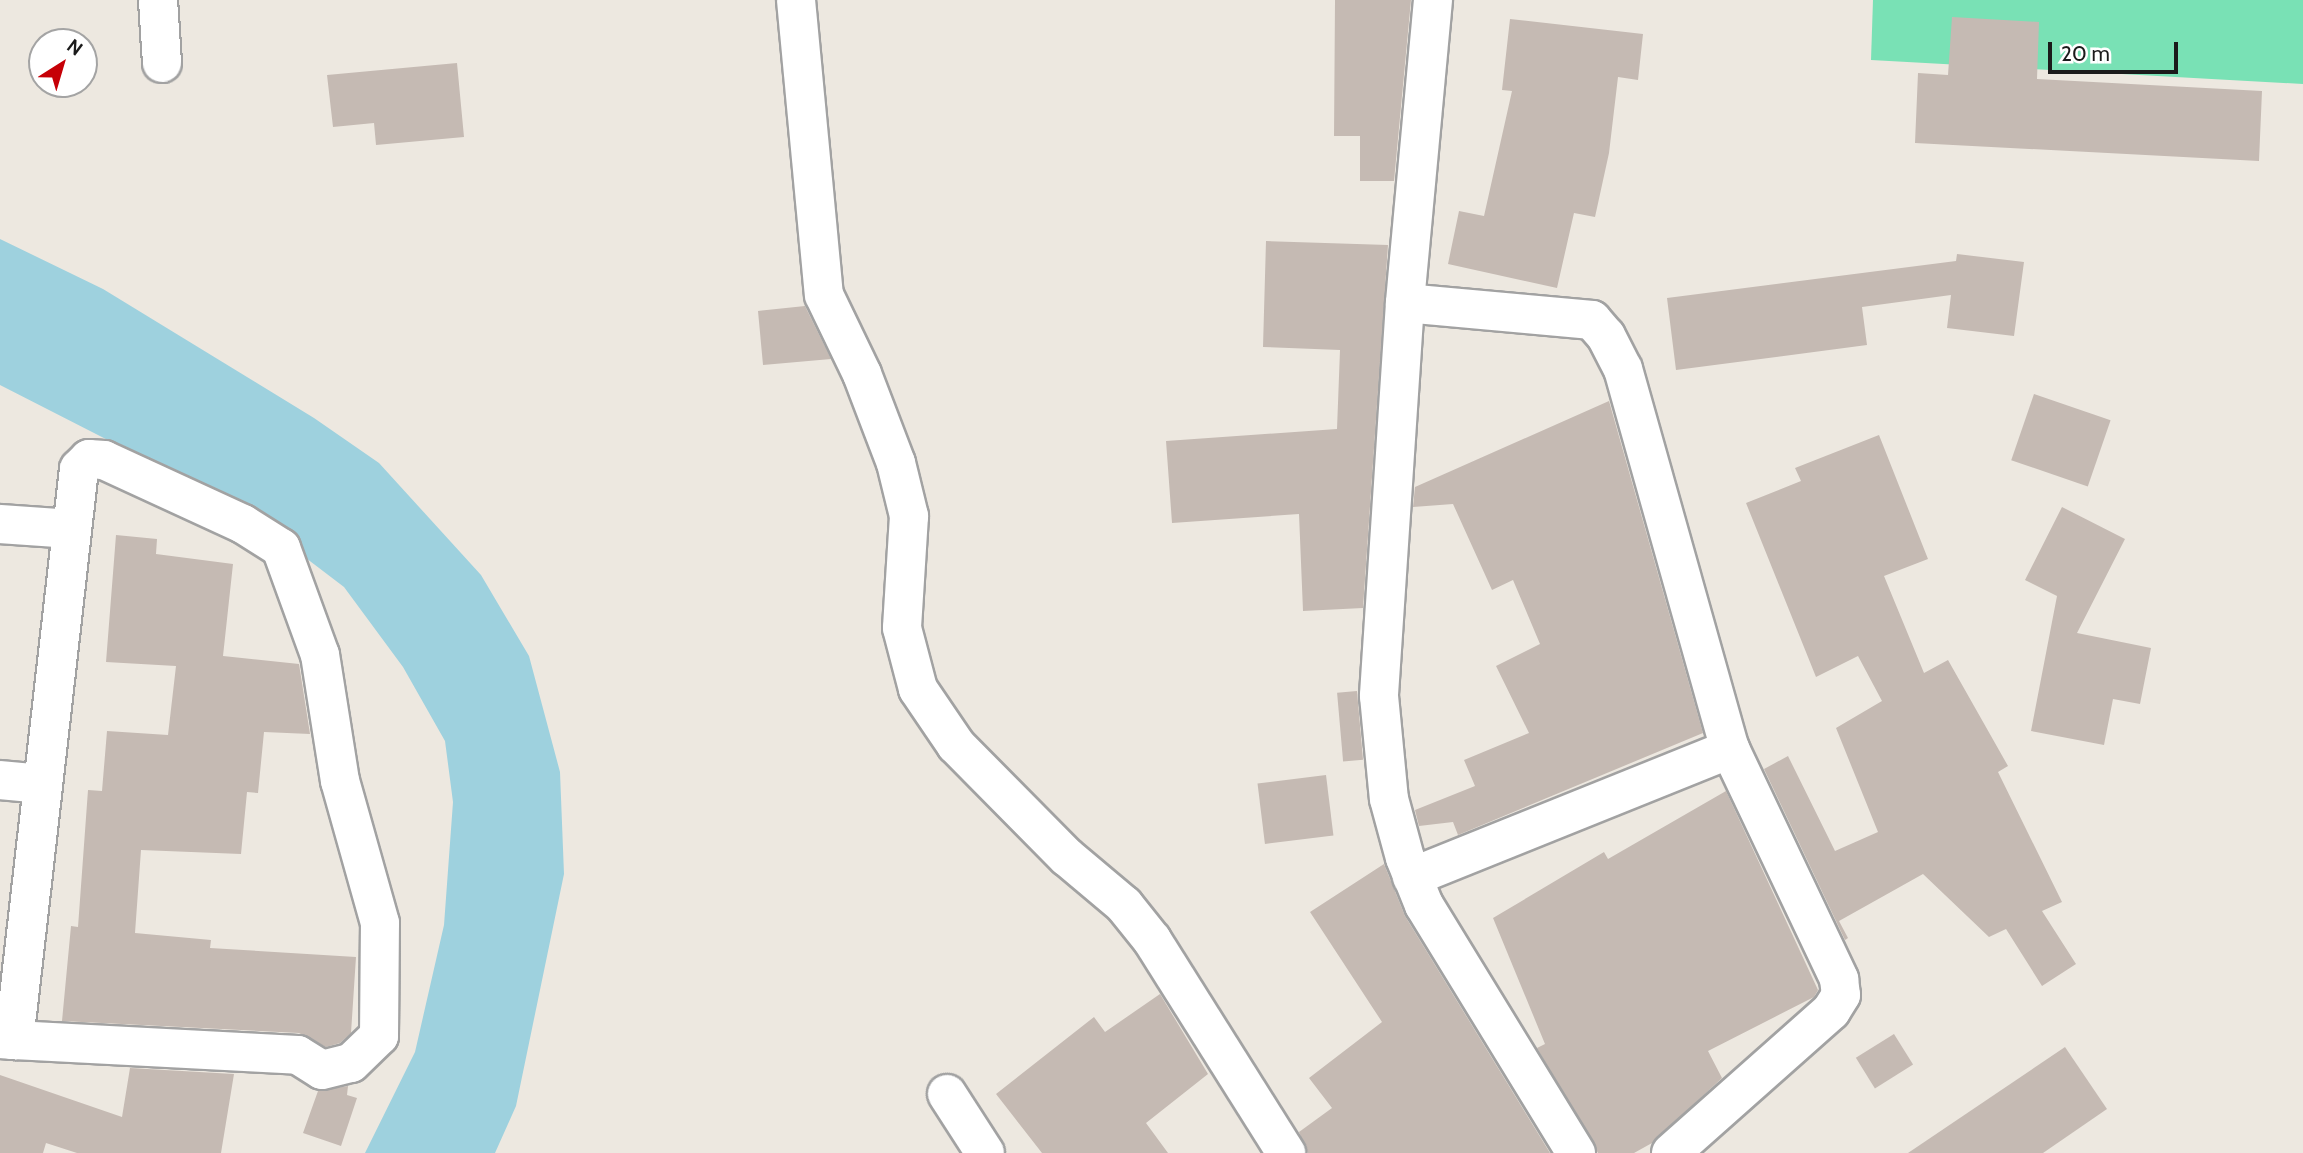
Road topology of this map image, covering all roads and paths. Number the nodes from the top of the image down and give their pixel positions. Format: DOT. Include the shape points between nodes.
graph roads {
  1 [pos="158,0"];
  2 [pos="796,0"];
  3 [pos="1433,0"];
  4 [pos="162,63"];
  5 [pos="1405,303"];
  6 [pos="0,524"];
  7 [pos="71,529"];
  8 [pos="1730,749"];
  9 [pos="0,780"];
  10 [pos="43,784"];
  11 [pos="1412,877"];
  12 [pos="7,1040"];
  13 [pos="947,1094"];
  14 [pos="985,1153"];
  15 [pos="1286,1153"];
  16 [pos="1576,1153"];
  17 [pos="1671,1153"];
  1 -- 4 [label="street"];
  2 -- 15 [label="street" via="824,295 862,374 896,464 909,516 902,628 918,689 956,745 983,774 1067,857 1124,905 1152,940"];
  3 -- 5 [label="street"];
  5 -- 8 [label="street" via="1592,320 1606,336 1623,369"];
  5 -- 11 [label="street" via="1379,696 1390,799"];
  6 -- 7 [label="street"];
  7 -- 10 [label="street"];
  7 -- 12 [label="street" via="79,469 89,459 104,460 243,524 281,548 320,655 340,781 380,923 379,1036 351,1063 321,1070 298,1055"];
  8 -- 11 [label="street"];
  8 -- 17 [label="street" via="1839,979 1841,995 1831,1011"];
  9 -- 10 [label="street"];
  10 -- 12 [label="street"];
  11 -- 16 [label="street" via="1490,1017"];
  13 -- 14 [label="street"];
}
